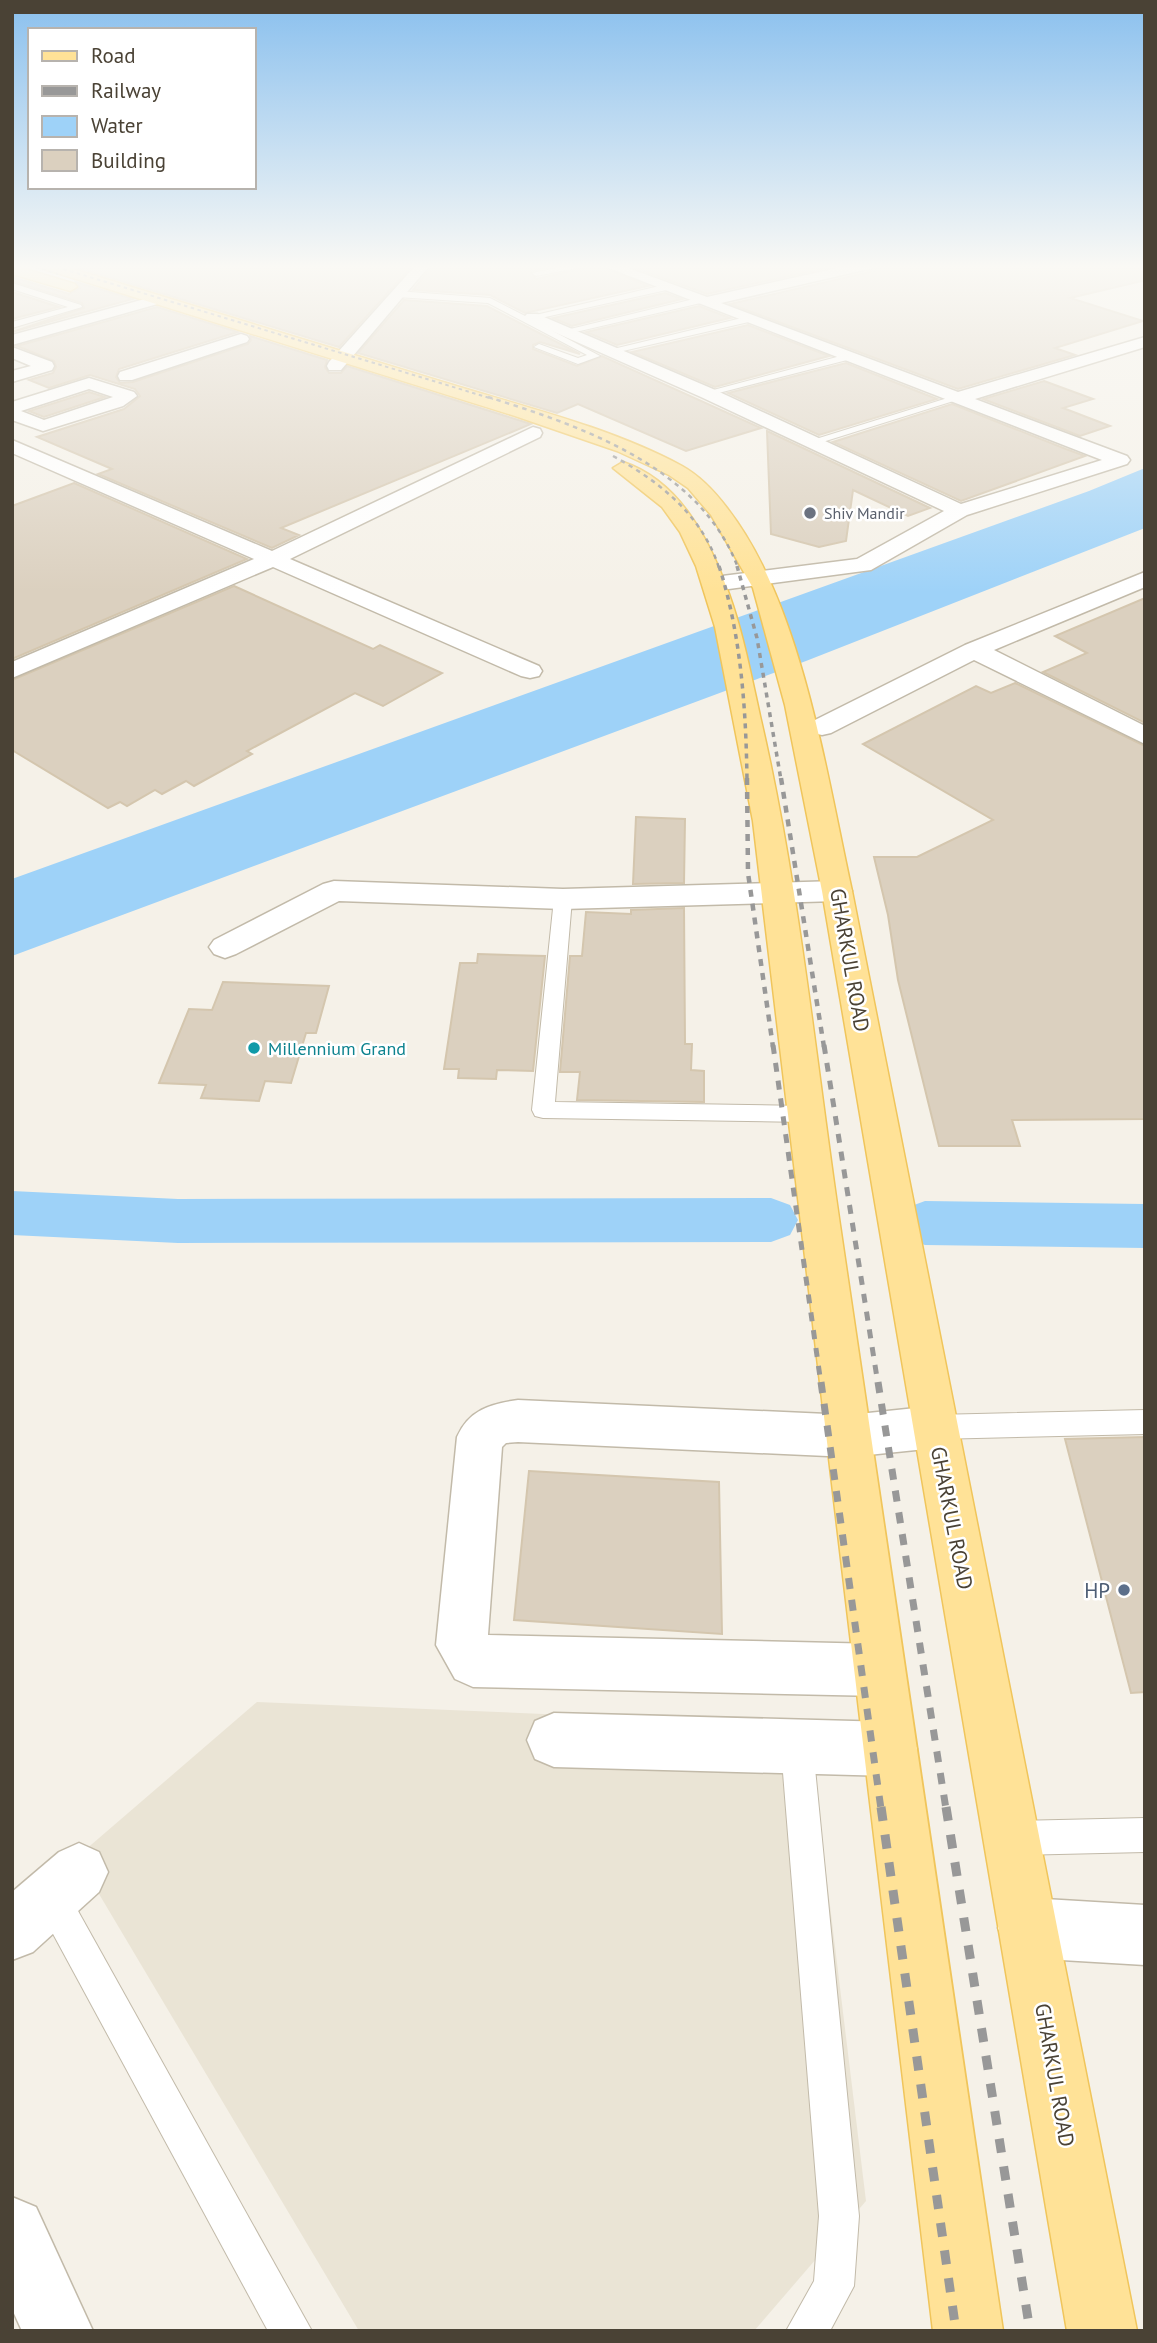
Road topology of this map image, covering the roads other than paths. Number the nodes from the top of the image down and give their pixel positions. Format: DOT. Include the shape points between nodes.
graph roads {
  1 [pos="32,374"];
  2 [pos="131,374"];
  3 [pos="373,374"];
  4 [pos="382,374"];
  5 [pos="663,374"];
  6 [pos="778,374"];
  7 [pos="896,374"];
  8 [pos="1037,374"];
  9 [pos="126,376"];
  10 [pos="12,379"];
  11 [pos="78,383"];
  12 [pos="706,393"];
  13 [pos="958,398"];
  14 [pos="123,404"];
  15 [pos="12,406"];
  16 [pos="12,414"];
  17 [pos="43,431"];
  18 [pos="533,433"];
  19 [pos="67,442"];
  20 [pos="808,443"];
  21 [pos="12,444"];
  22 [pos="48,462"];
  23 [pos="24,470"];
  24 [pos="960,511"];
  25 [pos="271,561"];
  26 [pos="1145,579"];
  27 [pos="761,583"];
  28 [pos="715,587"];
  29 [pos="974,650"];
  30 [pos="12,671"];
  31 [pos="530,671"];
  32 [pos="808,721"];
  33 [pos="1145,736"];
  34 [pos="837,891"];
  35 [pos="779,892"];
  36 [pos="563,899"];
  37 [pos="225,947"];
  38 [pos="805,1114"];
  39 [pos="1145,1422"];
  40 [pos="935,1427"];
  41 [pos="849,1436"];
  42 [pos="879,1671"];
  43 [pos="554,1740"];
  44 [pos="797,1748"];
  45 [pos="890,1749"];
  46 [pos="1145,1835"];
  47 [pos="1011,1838"];
  48 [pos="48,1900"];
  49 [pos="1028,1928"];
  50 [pos="1145,1935"];
  51 [pos="12,2231"];
  52 [pos="58,2331"];
  53 [pos="291,2331"];
  54 [pos="807,2331"];
  55 [pos="968,2331"];
  56 [pos="1102,2331"];
  1 -- 10 [label="street"];
  2 -- 9 [label="street"];
  3 -- 18 [label="main road"];
  4 -- 27 [label="main road, GHARKUL ROAD" via="585,433 676,471 709,497"];
  5 -- 12 [label="street"];
  6 -- 12 [label="lane"];
  7 -- 13 [label="street"];
  8 -- 13 [label="street"];
  11 -- 15 [label="street"];
  12 -- 20 [label="street"];
  13 -- 20 [label="lane"];
  13 -- 24 [label="street" via="1120,460"];
  14 -- 17 [label="street"];
  15 -- 16 [label="street" via="89,383 128,396 43,426"];
  17 -- 19 [label="street"];
  17 -- 21 [label="street"];
  18 -- 25 [label="street"];
  18 -- 28 [label="main road" via="645,479 672,502 692,533"];
  20 -- 24 [label="street"];
  21 -- 22 [label="street"];
  22 -- 23 [label="street"];
  22 -- 25 [label="street"];
  24 -- 27 [label="street" via="863,565"];
  25 -- 30 [label="street"];
  25 -- 31 [label="street"];
  26 -- 29 [label="street"];
  27 -- 28 [label="street"];
  27 -- 32 [label="main road, GHARKUL ROAD"];
  28 -- 35 [label="main road" via="759,766"];
  29 -- 32 [label="street"];
  29 -- 33 [label="street"];
  32 -- 34 [label="main road, GHARKUL ROAD"];
  34 -- 35 [label="street"];
  34 -- 40 [label="main road, GHARKUL ROAD"];
  35 -- 36 [label="street"];
  35 -- 38 [label="main road"];
  36 -- 37 [label="street" via="334,891"];
  36 -- 38 [label="lane" via="543,1110"];
  38 -- 41 [label="main road"];
  39 -- 40 [label="lane"];
  40 -- 41 [label="street"];
  40 -- 47 [label="main road, GHARKUL ROAD"];
  41 -- 42 [label="main road"];
  41 -- 42 [label="street" via="518,1421 496,1424 480,1437 462,1645 473,1661"];
  42 -- 45 [label="main road"];
  43 -- 44 [label="street"];
  44 -- 45 [label="street"];
  44 -- 54 [label="lane" via="839,2216 834,2286"];
  45 -- 55 [label="main road"];
  46 -- 47 [label="lane"];
  47 -- 49 [label="main road, GHARKUL ROAD"];
  48 -- 53 [label="lane"];
  49 -- 50 [label="street"];
  49 -- 56 [label="main road, GHARKUL ROAD"];
  51 -- 52 [label="street"];
}
